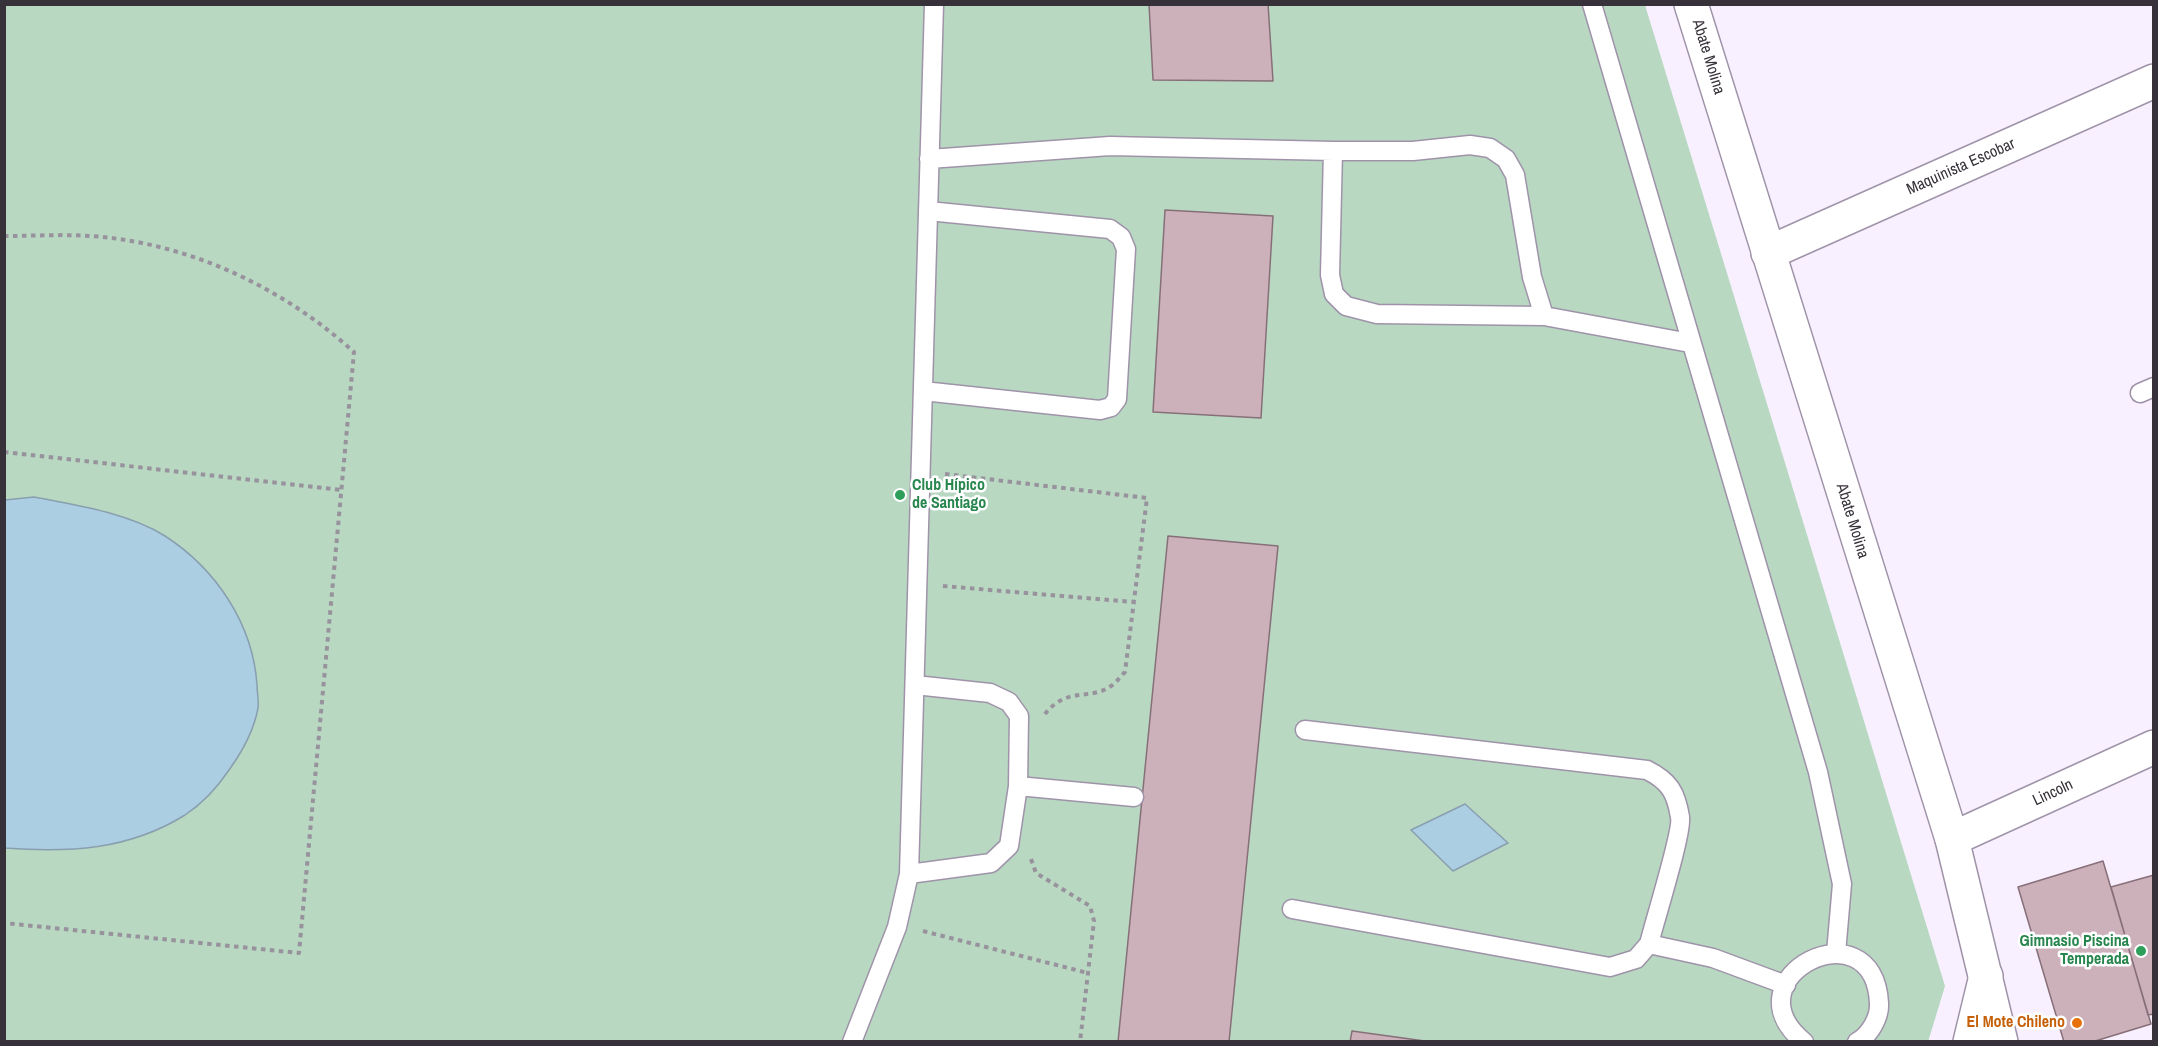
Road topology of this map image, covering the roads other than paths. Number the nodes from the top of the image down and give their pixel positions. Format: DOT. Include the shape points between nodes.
graph roads {
  1 [pos="934,4"];
  2 [pos="1593,4"];
  3 [pos="1691,4"];
  4 [pos="2154,81"];
  5 [pos="1333,151"];
  6 [pos="929,159"];
  7 [pos="928,212"];
  8 [pos="1768,253"];
  9 [pos="1544,316"];
  10 [pos="1690,343"];
  11 [pos="923,390"];
  12 [pos="915,685"];
  13 [pos="1305,730"];
  14 [pos="2154,747"];
  15 [pos="1018,786"];
  16 [pos="1134,797"];
  17 [pos="1952,839"];
  18 [pos="909,874"];
  19 [pos="1292,909"];
  20 [pos="1649,944"];
  21 [pos="1836,953"];
  22 [pos="1986,976"];
  23 [pos="1786,985"];
  24 [pos="1794,1038"];
  25 [pos="852,1041"];
  26 [pos="1857,1041"];
  27 [pos="1970,1041"];
  28 [pos="2001,1041"];
  1 -- 6 [label="lane"];
  2 -- 10 [label="lane"];
  3 -- 8 [label="main road, Abate Molina"];
  4 -- 8 [label="main road, Maquinista Escobar"];
  5 -- 6 [label="lane" via="1110,146"];
  5 -- 9 [label="lane" via="1413,151 1470,145 1490,148 1506,159 1515,175 1532,277"];
  5 -- 9 [label="lane" via="1330,276 1334,294 1346,306 1377,314"];
  6 -- 7 [label="lane"];
  7 -- 11 [label="lane"];
  7 -- 11 [label="lane" via="1110,229 1121,237 1126,249 1117,399 1111,407 1100,410"];
  8 -- 17 [label="main road, Abate Molina"];
  9 -- 10 [label="lane"];
  10 -- 21 [label="lane" via="1732,473 1818,772 1842,884"];
  11 -- 12 [label="lane"];
  12 -- 15 [label="lane" via="990,693 1009,702 1019,716"];
  12 -- 18 [label="lane"];
  13 -- 20 [label="lane" via="1647,770 1665,779 1681,819"];
  14 -- 17 [label="main road, Lincoln"];
  15 -- 16 [label="lane"];
  15 -- 18 [label="lane" via="1009,846 991,863"];
  17 -- 22 [label="main road, Abate Molina"];
  18 -- 25 [label="lane" via="897,927"];
  19 -- 20 [label="lane" via="1610,968 1636,959"];
  20 -- 23 [label="lane" via="1713,958"];
  21 -- 23 [label="lane" via="1800,964"];
  21 -- 26 [label="lane" via="1854,959 1869,971 1877,988 1879,1006 1874,1025"];
  22 -- 27 [label="main road"];
  22 -- 28 [label="main road, Abate Molina"];
  23 -- 24 [label="lane" via="1785,1016"];
}
